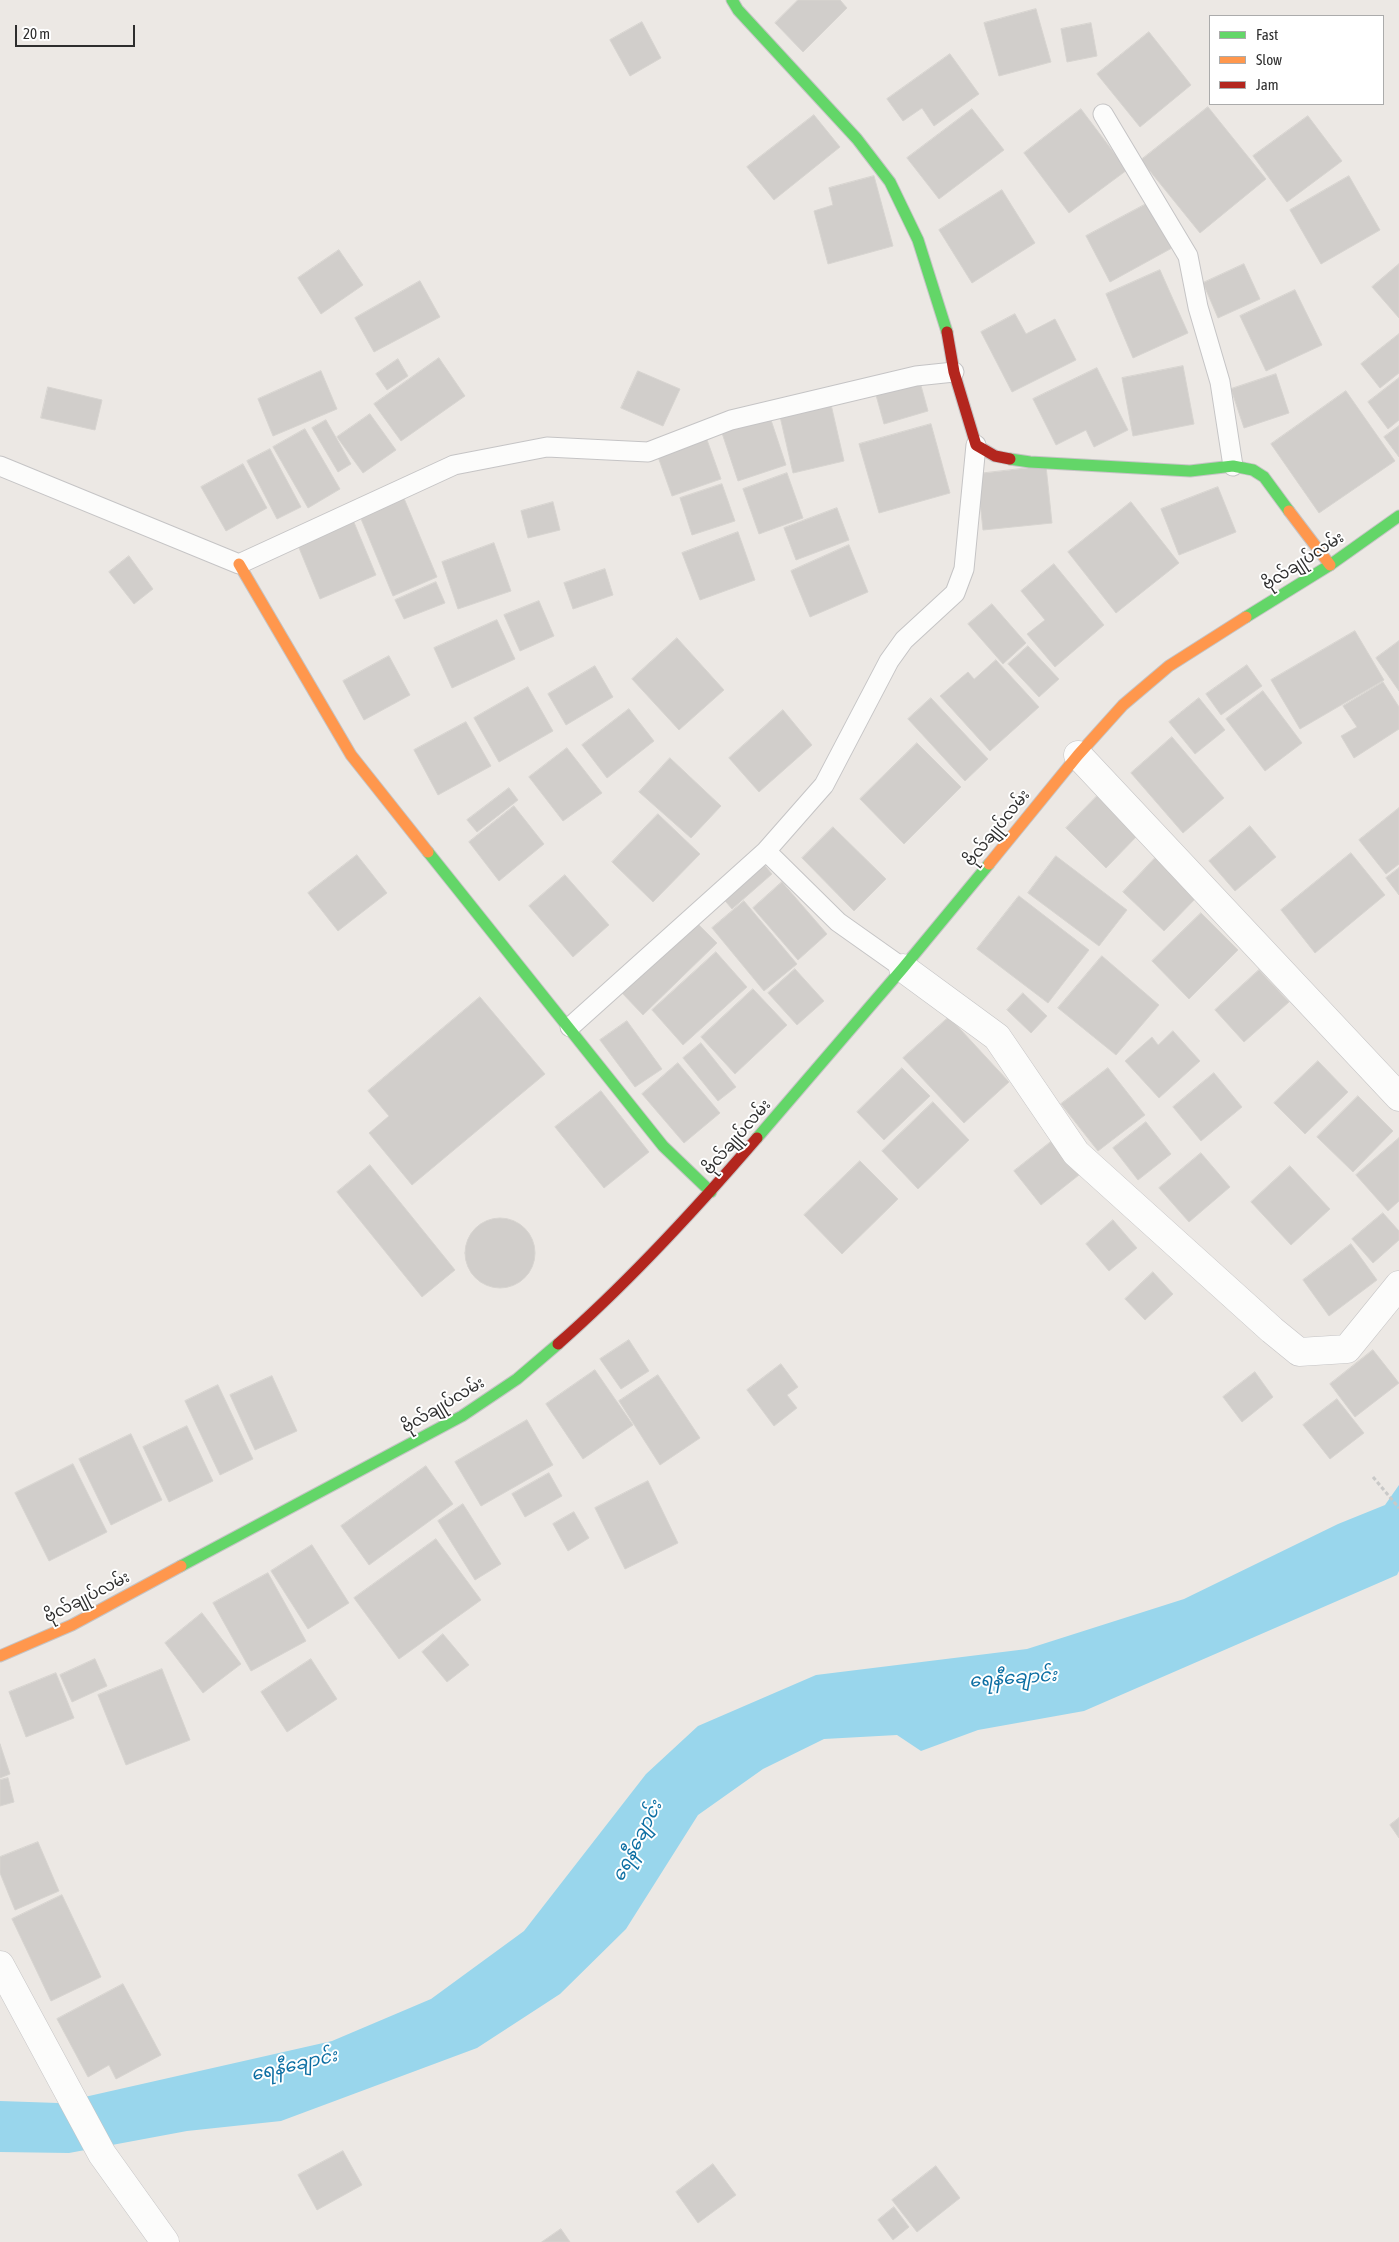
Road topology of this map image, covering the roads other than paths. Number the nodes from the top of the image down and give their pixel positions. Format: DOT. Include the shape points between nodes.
graph roads {
  1 [pos="732,0"];
  2 [pos="1103,114"];
  3 [pos="954,372"];
  4 [pos="976,445"];
  5 [pos="0,466"];
  6 [pos="1233,466"];
  7 [pos="1399,516"];
  8 [pos="239,564"];
  9 [pos="1330,565"];
  10 [pos="1078,755"];
  11 [pos="766,851"];
  12 [pos="903,968"];
  13 [pos="570,1027"];
  14 [pos="1399,1097"];
  15 [pos="711,1192"];
  16 [pos="1399,1285"];
  17 [pos="0,1656"];
  18 [pos="0,1964"];
  19 [pos="165,2242"];
  1 -- 3 [label="main road" via="858,139 890,182 918,240 950,340"];
  2 -- 6 [label="lane" via="1188,256 1198,307 1220,382"];
  3 -- 4 [label="main road"];
  3 -- 8 [label="lane" via="916,376 731,420 648,452 547,447 454,465"];
  4 -- 6 [label="main road" via="995,456 1030,462 1190,471"];
  4 -- 11 [label="lane" via="964,569 955,593 904,640 889,661 824,784"];
  5 -- 8 [label="lane"];
  6 -- 9 [label="main road" via="1264,476"];
  7 -- 9 [label="main road, ဗိုလ်‌ချုပ်‌လမ်း"];
  8 -- 13 [label="main road" via="351,755"];
  9 -- 10 [label="main road, ဗိုလ်‌ချုပ်‌လမ်း" via="1169,666 1123,706"];
  10 -- 12 [label="main road, ဗိုလ်‌ချုပ်‌လမ်း"];
  10 -- 14 [label="street"];
  11 -- 12 [label="lane" via="838,922"];
  11 -- 13 [label="lane"];
  12 -- 15 [label="main road, ဗိုလ်‌ချုပ်‌လမ်း"];
  12 -- 16 [label="street" via="997,1037 1076,1153 1300,1352 1347,1349"];
  13 -- 15 [label="main road" via="663,1146"];
  15 -- 17 [label="main road, ဗိုလ်‌ချုပ်‌လမ်း" via="576,1328 517,1379 462,1416 72,1625"];
  18 -- 19 [label="street" via="102,2154"];
}
